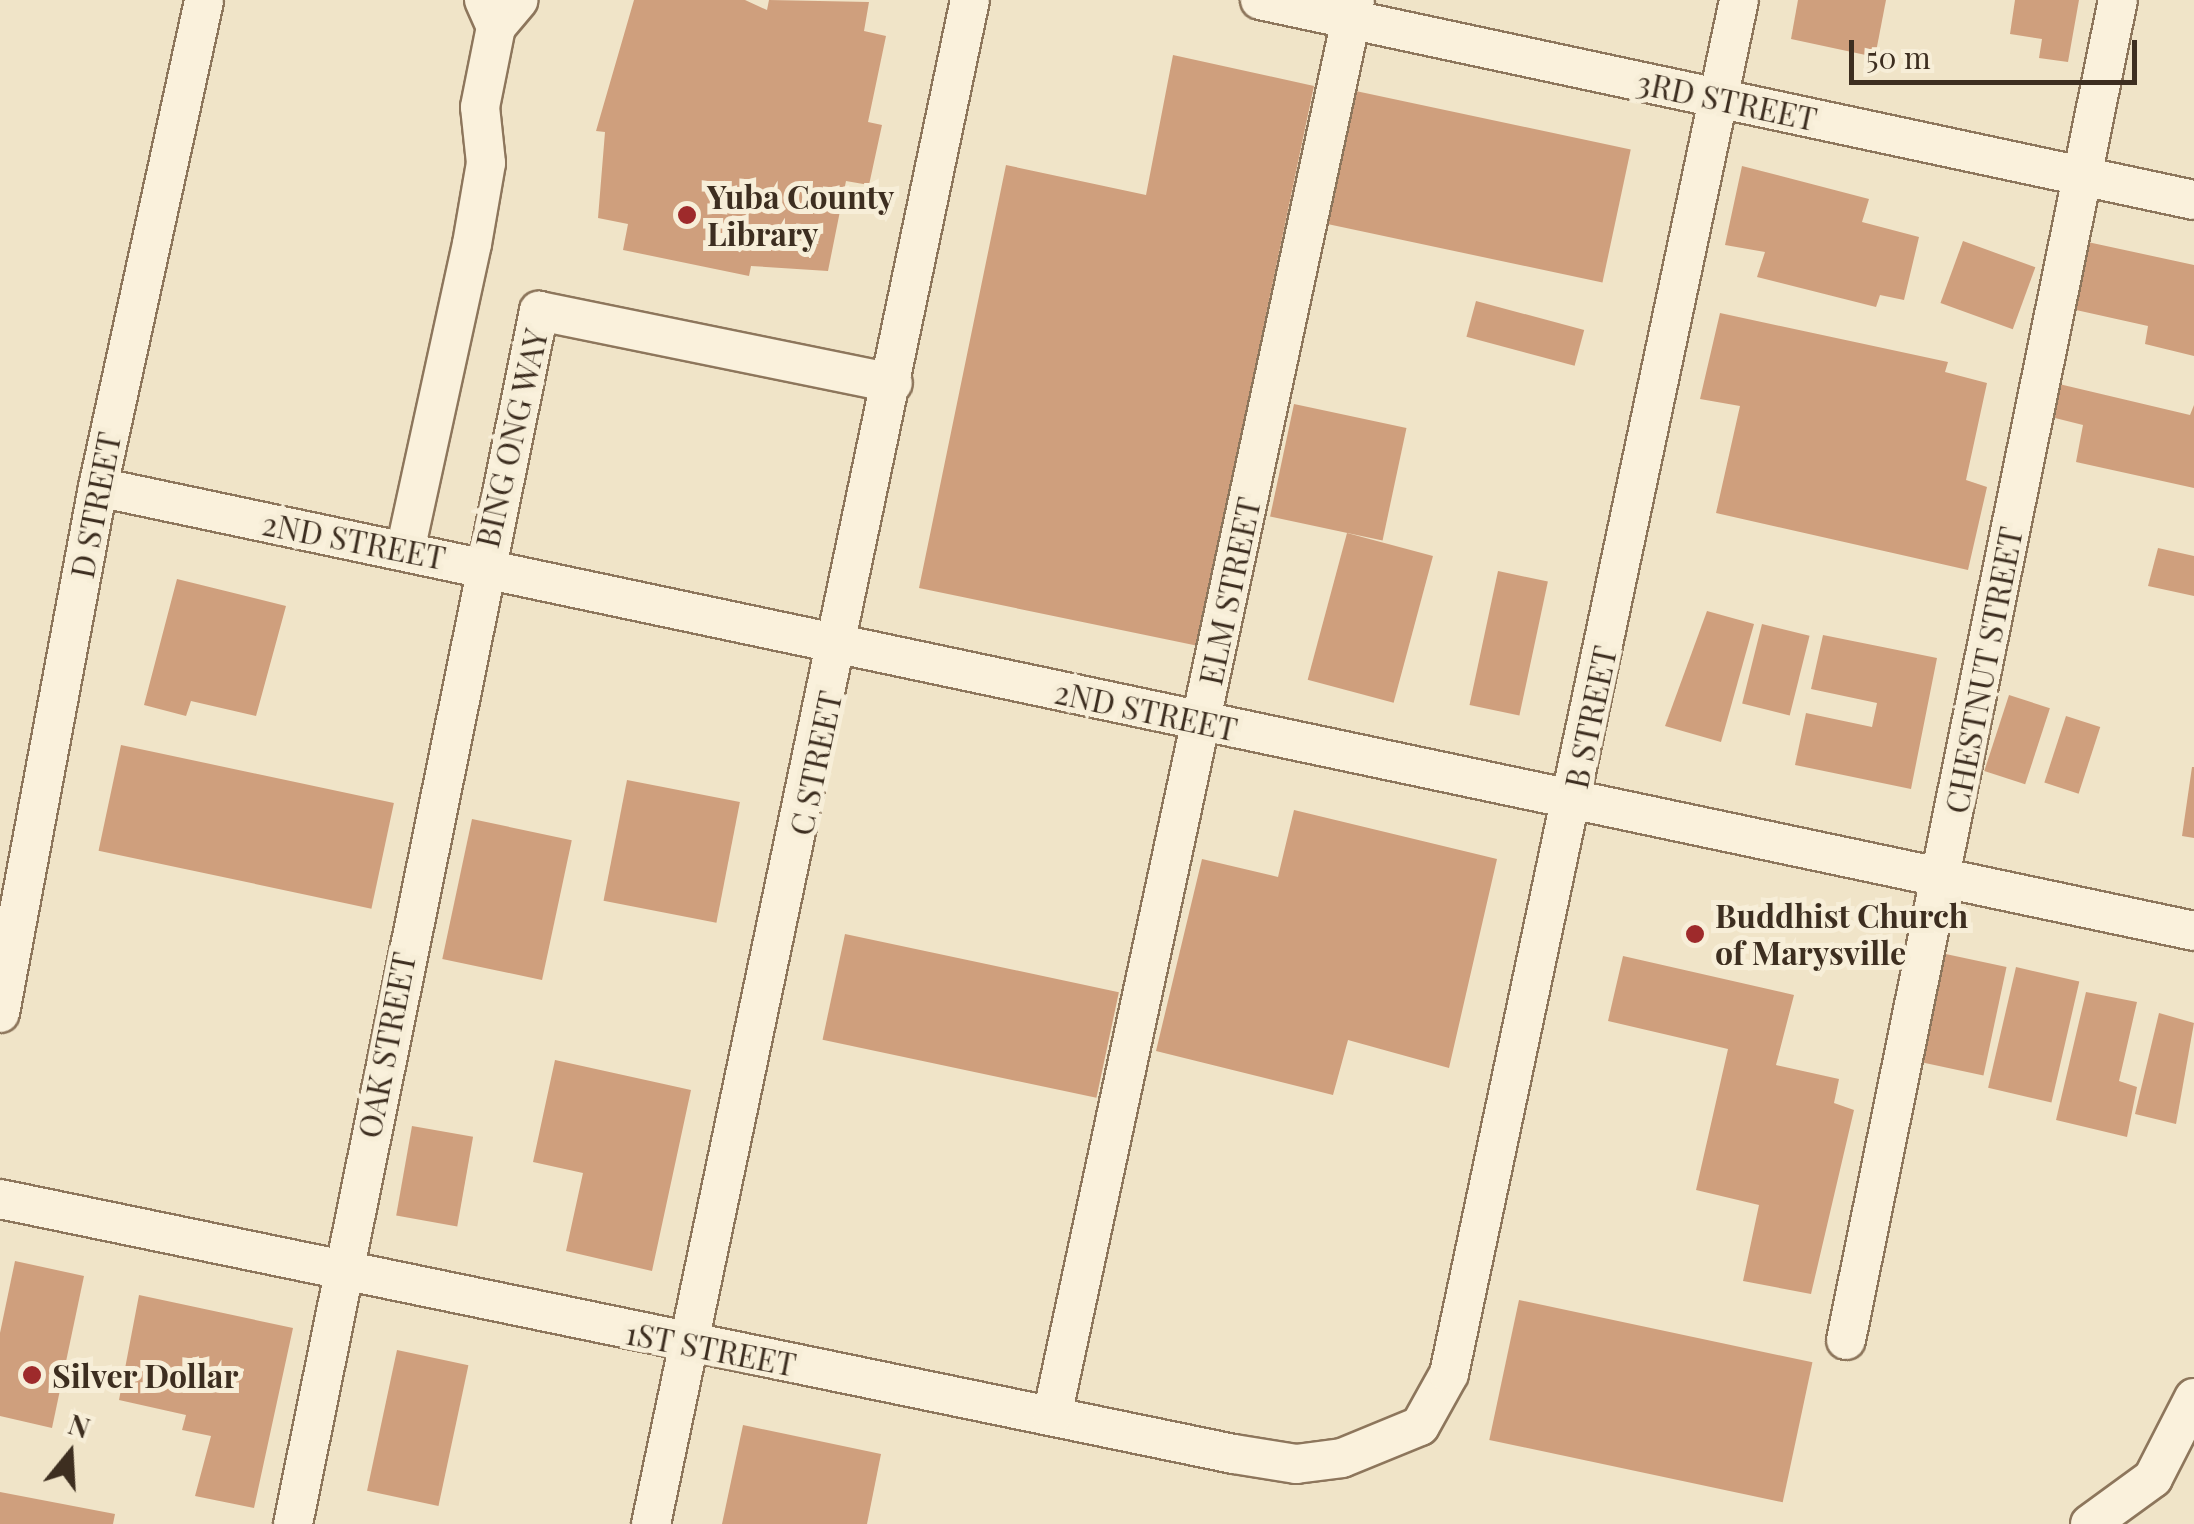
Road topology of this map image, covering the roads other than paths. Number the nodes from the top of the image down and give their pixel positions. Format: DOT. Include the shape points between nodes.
graph roads {
  1 [pos="204,0"];
  2 [pos="970,0"];
  3 [pos="1260,0"];
  4 [pos="1739,0"];
  5 [pos="2118,0"];
  6 [pos="500,9"];
  7 [pos="1353,10"];
  8 [pos="1719,98"];
  9 [pos="2082,176"];
  10 [pos="2194,200"];
  11 [pos="893,383"];
  12 [pos="98,487"];
  13 [pos="405,551"];
  14 [pos="482,566"];
  15 [pos="841,644"];
  16 [pos="1200,722"];
  17 [pos="1573,798"];
  18 [pos="1942,877"];
  19 [pos="2194,931"];
  20 [pos="0,1013"];
  21 [pos="0,1199"];
  22 [pos="342,1269"];
  23 [pos="1846,1340"];
  24 [pos="688,1344"];
  25 [pos="2194,1398"];
  26 [pos="1052,1416"];
  27 [pos="1420,1426"];
  28 [pos="293,1524"];
  29 [pos="651,1524"];
  30 [pos="2090,1524"];
  1 -- 12 [label="street, D STREET"];
  2 -- 11 [label="street, C STREET"];
  3 -- 7 [label="street, 3RD STREET"];
  4 -- 8 [label="street, B STREET"];
  5 -- 9 [label="street, CHESTNUT STREET"];
  6 -- 13 [label="street" via="480,107 486,163"];
  7 -- 8 [label="street, 3RD STREET"];
  7 -- 16 [label="street, ELM STREET"];
  8 -- 9 [label="street, 3RD STREET"];
  8 -- 17 [label="street, B STREET"];
  9 -- 10 [label="street, 3RD STREET"];
  9 -- 18 [label="street, CHESTNUT STREET"];
  11 -- 14 [label="street, BING ONG WAY" via="540,310"];
  11 -- 15 [label="street, C STREET"];
  12 -- 13 [label="street, 2ND STREET"];
  12 -- 20 [label="street, D STREET"];
  13 -- 14 [label="street, 2ND STREET"];
  14 -- 15 [label="street, 2ND STREET"];
  14 -- 22 [label="street, OAK STREET"];
  15 -- 16 [label="street, 2ND STREET"];
  15 -- 24 [label="street, C STREET"];
  16 -- 17 [label="street, 2ND STREET"];
  16 -- 26 [label="street, ELM STREET"];
  17 -- 18 [label="street, 2ND STREET"];
  17 -- 27 [label="street, B STREET" via="1449,1374"];
  18 -- 19 [label="street, 2ND STREET"];
  18 -- 23 [label="street, CHESTNUT STREET"];
  21 -- 22 [label="street, 1ST STREET"];
  22 -- 24 [label="street, 1ST STREET"];
  22 -- 28 [label="street, OAK STREET"];
  24 -- 26 [label="street, 1ST STREET"];
  24 -- 29 [label="street, C STREET"];
  25 -- 30 [label="street" via="2153,1478"];
  26 -- 27 [label="street, 1ST STREET" via="1296,1464 1381,1447"];
}
